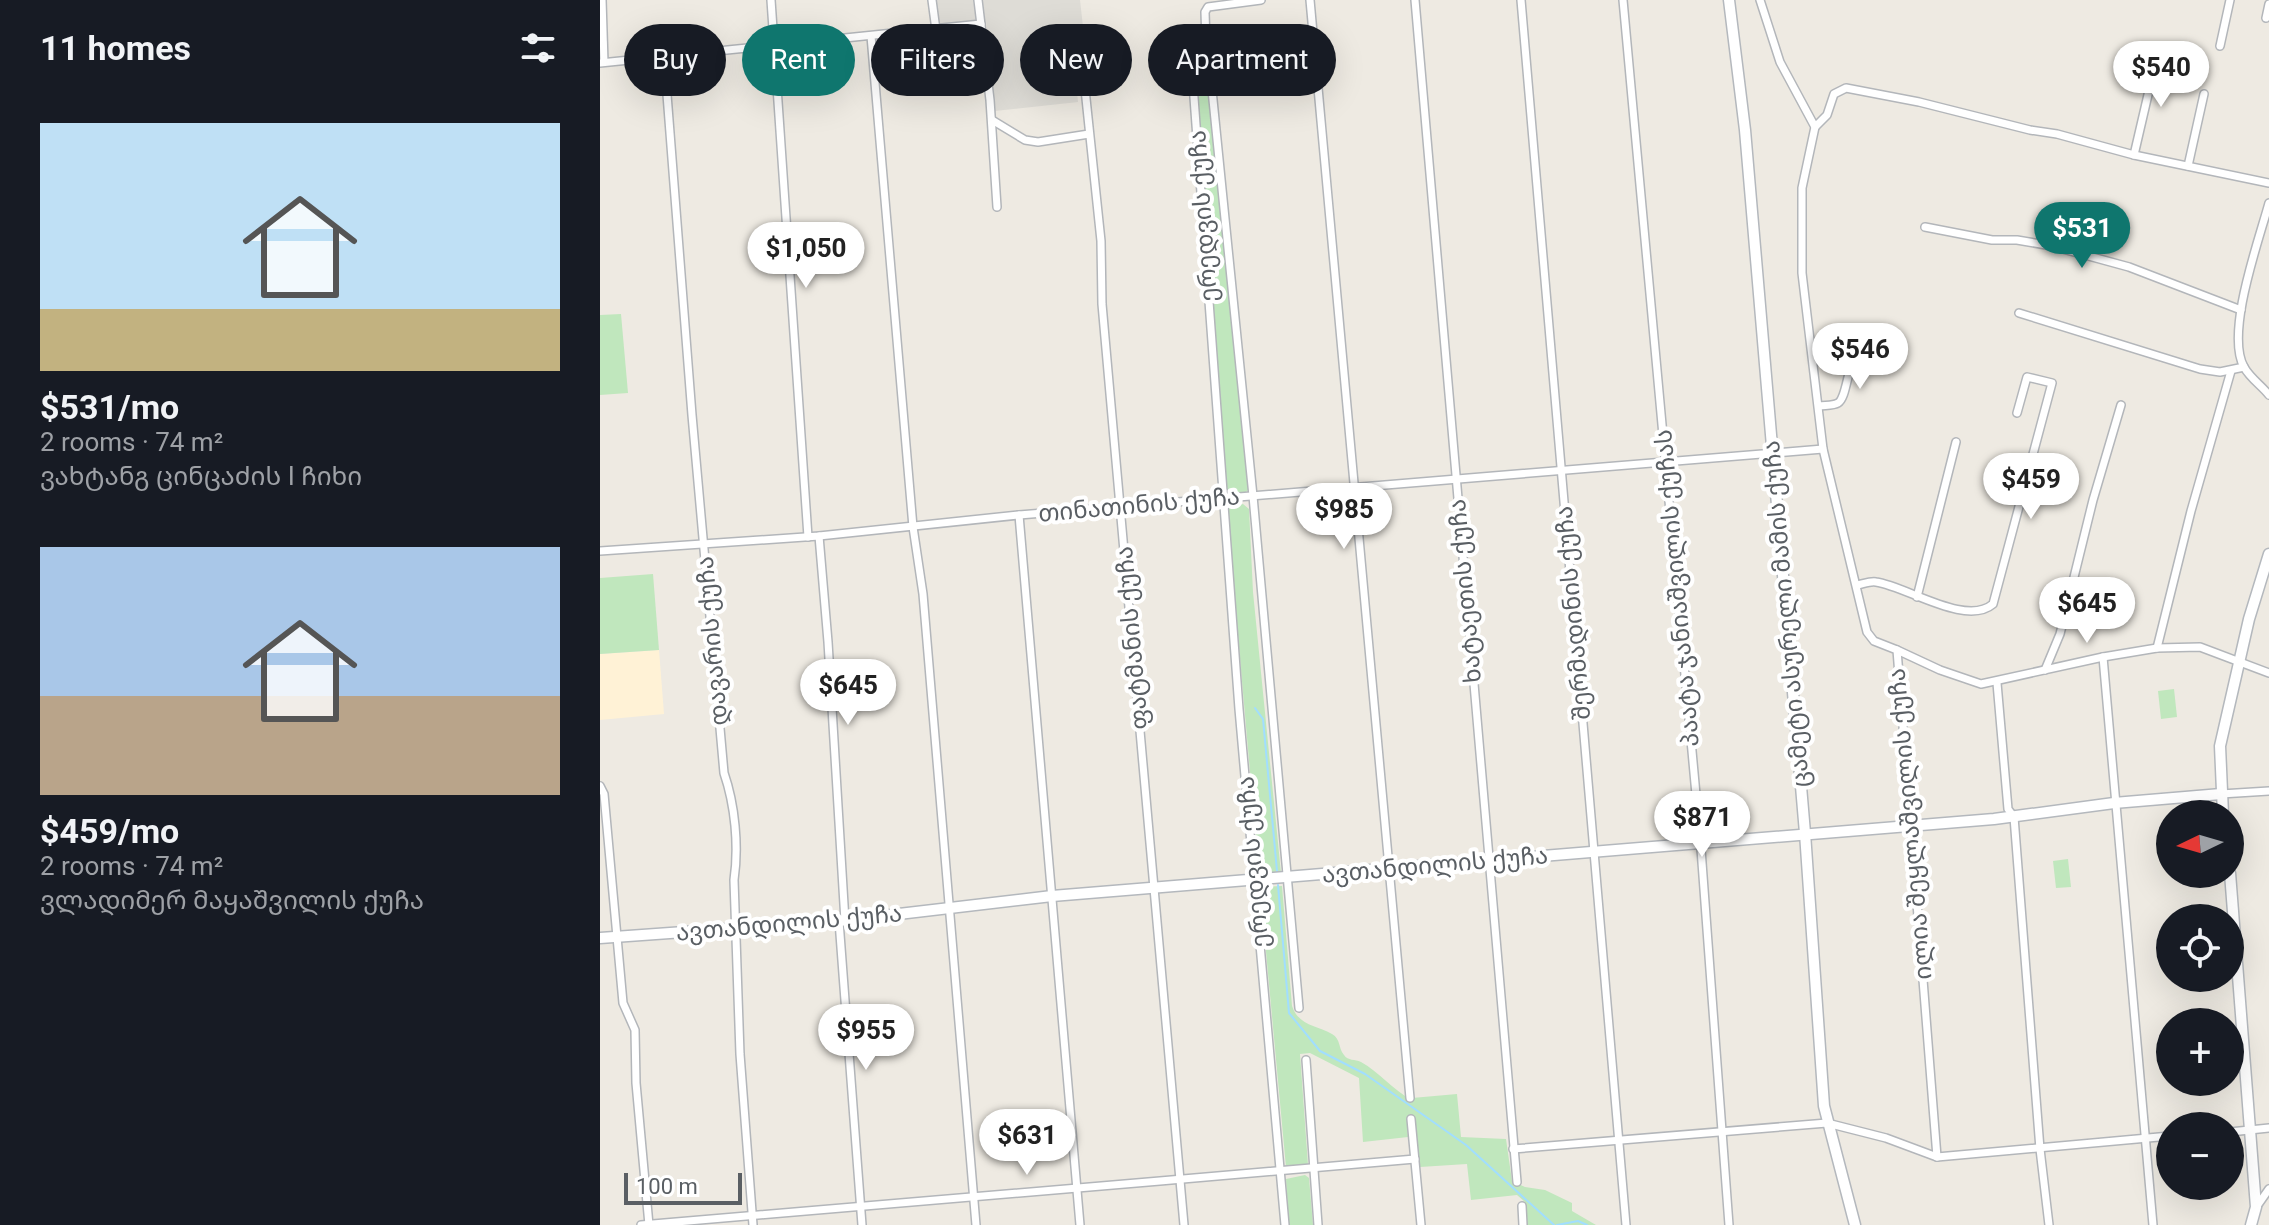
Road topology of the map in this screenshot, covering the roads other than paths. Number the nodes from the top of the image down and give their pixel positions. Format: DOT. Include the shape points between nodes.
graph roads {
  1 [pos="602,0"];
  2 [pos="771,0"];
  3 [pos="932,0"];
  4 [pos="978,0"];
  5 [pos="1261,0"];
  6 [pos="1310,0"];
  7 [pos="1415,0"];
  8 [pos="1521,0"];
  9 [pos="1623,0"];
  10 [pos="1729,0"];
  11 [pos="1760,0"];
  12 [pos="2230,0"];
  13 [pos="1219,2"];
  14 [pos="2269,4"];
  15 [pos="2266,18"];
  16 [pos="772,24"];
  17 [pos="935,24"];
  18 [pos="981,24"];
  19 [pos="1205,24"];
  20 [pos="871,36"];
  21 [pos="855,38"];
  22 [pos="2220,46"];
  23 [pos="2157,56"];
  24 [pos="624,60"];
  25 [pos="602,62"];
  26 [pos="2204,94"];
  27 [pos="667,96"];
  28 [pos="776,96"];
  29 [pos="876,96"];
  30 [pos="989,96"];
  31 [pos="1085,96"];
  32 [pos="1194,96"];
  33 [pos="1213,96"];
  34 [pos="992,120"];
  35 [pos="1815,127"];
  36 [pos="1089,134"];
  37 [pos="2134,155"];
  38 [pos="2188,166"];
  39 [pos="2269,183"];
  40 [pos="2269,203"];
  41 [pos="997,207"];
  42 [pos="1925,227"];
  43 [pos="2241,310"];
  44 [pos="2019,313"];
  45 [pos="1899,350"];
  46 [pos="2244,367"];
  47 [pos="2231,371"];
  48 [pos="2269,395"];
  49 [pos="2121,405"];
  50 [pos="1819,406"];
  51 [pos="2017,413"];
  52 [pos="1956,442"];
  53 [pos="1823,449"];
  54 [pos="1771,452"];
  55 [pos="1665,461"];
  56 [pos="1561,470"];
  57 [pos="1455,479"];
  58 [pos="1354,487"];
  59 [pos="1253,496"];
  60 [pos="1223,498"];
  61 [pos="1120,507"];
  62 [pos="1019,515"];
  63 [pos="913,527"];
  64 [pos="819,536"];
  65 [pos="808,537"];
  66 [pos="704,542"];
  67 [pos="600,551"];
  68 [pos="2269,554"];
  69 [pos="1857,585"];
  70 [pos="1917,597"];
  71 [pos="2157,648"];
  72 [pos="1897,650"];
  73 [pos="2103,657"];
  74 [pos="2237,663"];
  75 [pos="2045,670"];
  76 [pos="2269,673"];
  77 [pos="1997,683"];
  78 [pos="600,786"];
  79 [pos="2269,791"];
  80 [pos="2221,794"];
  81 [pos="2222,800"];
  82 [pos="2114,803"];
  83 [pos="2014,817"];
  84 [pos="1911,826"];
  85 [pos="1805,833"];
  86 [pos="1700,842"];
  87 [pos="1594,851"];
  88 [pos="1489,861"];
  89 [pos="1388,869"];
  90 [pos="1286,877"];
  91 [pos="1256,879"];
  92 [pos="1155,888"];
  93 [pos="2231,888"];
  94 [pos="1052,896"];
  95 [pos="949,908"];
  96 [pos="842,921"];
  97 [pos="734,929"];
  98 [pos="618,937"];
  99 [pos="600,938"];
  100 [pos="1299,1008"];
  101 [pos="1306,1060"];
  102 [pos="1410,1098"];
  103 [pos="1411,1119"];
  104 [pos="1827,1123"];
  105 [pos="2269,1128"];
  106 [pos="2251,1130"];
  107 [pos="1723,1131"];
  108 [pos="2244,1131"];
  109 [pos="2156,1137"];
  110 [pos="2146,1138"];
  111 [pos="1618,1142"];
  112 [pos="1513,1149"];
  113 [pos="2040,1149"];
  114 [pos="1937,1157"];
  115 [pos="1415,1159"];
  116 [pos="1312,1168"];
  117 [pos="1280,1171"];
  118 [pos="1180,1180"];
  119 [pos="1517,1182"];
  120 [pos="1076,1187"];
  121 [pos="2269,1189"];
  122 [pos="974,1199"];
  123 [pos="860,1206"];
  124 [pos="1522,1206"];
  125 [pos="2256,1207"];
  126 [pos="752,1216"];
  127 [pos="641,1225"];
  128 [pos="649,1225"];
  129 [pos="753,1225"];
  130 [pos="862,1225"];
  131 [pos="976,1225"];
  132 [pos="1080,1225"];
  133 [pos="1184,1225"];
  134 [pos="1285,1225"];
  135 [pos="1318,1225"];
  136 [pos="1421,1225"];
  137 [pos="1523,1225"];
  138 [pos="1626,1225"];
  139 [pos="1729,1225"];
  140 [pos="1855,1225"];
  141 [pos="2049,1225"];
  142 [pos="2153,1225"];
  143 [pos="2251,1225"];
  1 -- 25 [label="street"];
  2 -- 16 [label="street"];
  3 -- 17 [label="street"];
  4 -- 18 [label="street"];
  5 -- 13 [label="street"];
  6 -- 58 [label="street"];
  7 -- 57 [label="street, ხატაეთის ქუჩა"];
  8 -- 56 [label="street, შერმადინის ქუჩა"];
  9 -- 55 [label="street, პაატა ჯანიაშვილის ქუჩას"];
  10 -- 54 [label="street, ცამეტი ასურელი მამის ქუჩა"];
  11 -- 35 [label="street" via="1780,62"];
  12 -- 22 [label="street"];
  13 -- 19 [label="street" via="1208,7"];
  14 -- 15 [label="street"];
  20 -- 21 [label="street"];
  23 -- 37 [label="street"];
  24 -- 25 [label="street"];
  26 -- 38 [label="street"];
  27 -- 66 [label="street, დავარის ქუჩა"];
  28 -- 65 [label="street"];
  29 -- 63 [label="street"];
  30 -- 34 [label="street"];
  31 -- 36 [label="street, ფატმანის ქუჩა"];
  32 -- 60 [label="street, ერედვის ქუჩა"];
  33 -- 59 [label="street, ერედვის ქუჩა"];
  34 -- 36 [label="street" via="1038,142"];
  34 -- 41 [label="street"];
  35 -- 37 [label="street, ილია შეყლაშვილის ქუჩა" via="1827,115 1834,94 1846,88"];
  35 -- 50 [label="street, ილია შეყლაშვილის ქუჩა" via="1802,188 1802,273"];
  36 -- 61 [label="street, ფატმანის ქუჩა"];
  37 -- 38 [label="street"];
  38 -- 39 [label="street"];
  40 -- 43 [label="street"];
  42 -- 43 [label="street" via="2065,249"];
  43 -- 46 [label="street" via="2239,349"];
  44 -- 47 [label="street" via="2200,369"];
  45 -- 50 [label="street" via="1867,346 1853,359 1843,398"];
  46 -- 47 [label="street"];
  46 -- 48 [label="street"];
  47 -- 71 [label="street"];
  49 -- 75 [label="street" via="2060,634"];
  50 -- 53 [label="street, ილია შეყლაშვილის ქუჩა"];
  51 -- 70 [label="street" via="2027,377 2052,383 1993,604 1970,611"];
  52 -- 70 [label="street"];
  53 -- 54 [label="street, თინათინის ქუჩა"];
  53 -- 69 [label="street, ილია შეყლაშვილის ქუჩა"];
  54 -- 55 [label="street, თინათინის ქუჩა"];
  54 -- 85 [label="street, ცამეტი ასურელი მამის ქუჩა"];
  55 -- 56 [label="street, თინათინის ქუჩა"];
  55 -- 86 [label="street, პაატა ჯანიაშვილის ქუჩას"];
  56 -- 57 [label="street, თინათინის ქუჩა"];
  56 -- 87 [label="street, შერმადინის ქუჩა"];
  57 -- 58 [label="street, თინათინის ქუჩა"];
  57 -- 88 [label="street, ხატაეთის ქუჩა"];
  58 -- 59 [label="street, თინათინის ქუჩა"];
  58 -- 89 [label="street"];
  59 -- 60 [label="street, თინათინის ქუჩა"];
  59 -- 90 [label="street, ერედვის ქუჩა"];
  60 -- 61 [label="street, თინათინის ქუჩა"];
  60 -- 91 [label="street, ერედვის ქუჩა"];
  61 -- 62 [label="street, თინათინის ქუჩა"];
  61 -- 92 [label="street, ფატმანის ქუჩა"];
  62 -- 63 [label="street, თინათინის ქუჩა"];
  62 -- 94 [label="street"];
  63 -- 64 [label="street, თინათინის ქუჩა"];
  63 -- 95 [label="street"];
  64 -- 65 [label="street, თინათინის ქუჩა"];
  64 -- 96 [label="street"];
  65 -- 66 [label="street, თინათინის ქუჩა"];
  66 -- 67 [label="street, თინათინის ქუჩა"];
  66 -- 97 [label="street, დავარის ქუჩა" via="724,773 733,819"];
  68 -- 74 [label="street"];
  69 -- 70 [label="street" via="1875,581"];
  69 -- 72 [label="street, ილია შეყლაშვილის ქუჩა" via="1867,632 1874,641"];
  71 -- 73 [label="street"];
  71 -- 74 [label="street" via="2200,647"];
  72 -- 77 [label="street" via="1981,684"];
  72 -- 84 [label="street, ილია შეყლაშვილის ქუჩა"];
  73 -- 75 [label="street"];
  73 -- 82 [label="street"];
  74 -- 76 [label="street"];
  74 -- 80 [label="street" via="2220,746"];
  75 -- 77 [label="street"];
  77 -- 83 [label="street" via="2008,803"];
  78 -- 98 [label="street"];
  79 -- 80 [label="street, ავთანდილის ქუჩა"];
  80 -- 81 [label="street"];
  80 -- 82 [label="street, ავთანდილის ქუჩა"];
  82 -- 83 [label="street, ავთანდილის ქუჩა"];
  82 -- 110 [label="street"];
  83 -- 84 [label="street, ავთანდილის ქუჩა"];
  83 -- 113 [label="street"];
  84 -- 85 [label="street, ავთანდილის ქუჩა"];
  84 -- 114 [label="street, ილია შეყლაშვილის ქუჩა"];
  85 -- 86 [label="street, ავთანდილის ქუჩა"];
  85 -- 104 [label="street, ცამეტი ასურელი მამის ქუჩა"];
  86 -- 87 [label="street, ავთანდილის ქუჩა"];
  86 -- 107 [label="street, პაატა ჯანიაშვილის ქუჩას"];
  87 -- 88 [label="street, ავთანდილის ქუჩა"];
  87 -- 111 [label="street, შერმადინის ქუჩა"];
  88 -- 89 [label="street, ავთანდილის ქუჩა"];
  88 -- 112 [label="street, ხატაეთის ქუჩა"];
  89 -- 90 [label="street, ავთანდილის ქუჩა"];
  89 -- 102 [label="street"];
  90 -- 91 [label="street, ავთანდილის ქუჩა"];
  90 -- 100 [label="street, ერედვის ქუჩა"];
  91 -- 92 [label="street, ავთანდილის ქუჩა"];
  91 -- 117 [label="street, ერედვის ქუჩა"];
  92 -- 94 [label="street, ავთანდილის ქუჩა"];
  92 -- 118 [label="street, ფატმანის ქუჩა"];
  93 -- 106 [label="street"];
  94 -- 95 [label="street, ავთანდილის ქუჩა"];
  94 -- 120 [label="street"];
  95 -- 96 [label="street, ავთანდილის ქუჩა"];
  95 -- 122 [label="street"];
  96 -- 97 [label="street, ავთანდილის ქუჩა"];
  96 -- 123 [label="street"];
  97 -- 98 [label="street, ავთანდილის ქუჩა"];
  97 -- 126 [label="street, დავარის ქუჩა"];
  98 -- 99 [label="street, ავთანდილის ქუჩა"];
  98 -- 128 [label="street" via="623,1003 635,1030"];
  101 -- 116 [label="street"];
  103 -- 115 [label="street"];
  104 -- 107 [label="street"];
  104 -- 114 [label="street"];
  104 -- 140 [label="street, ცამეტი ასურელი მამის ქუჩა"];
  105 -- 106 [label="street"];
  106 -- 108 [label="street"];
  106 -- 125 [label="street"];
  107 -- 111 [label="street"];
  107 -- 139 [label="street, პაატა ჯანიაშვილის ქუჩას"];
  109 -- 110 [label="street"];
  110 -- 113 [label="street"];
  110 -- 142 [label="street"];
  111 -- 112 [label="street"];
  111 -- 138 [label="street, შერმადინის ქუჩა"];
  112 -- 119 [label="street, ხატაეთის ქუჩა"];
  113 -- 114 [label="street"];
  113 -- 141 [label="street"];
  115 -- 116 [label="street"];
  115 -- 136 [label="street"];
  116 -- 117 [label="street"];
  116 -- 135 [label="street"];
  117 -- 118 [label="street"];
  117 -- 134 [label="street, ერედვის ქუჩა"];
  118 -- 120 [label="street"];
  118 -- 133 [label="street, ფატმანის ქუჩა"];
  120 -- 122 [label="street"];
  120 -- 132 [label="street"];
  121 -- 125 [label="street"];
  122 -- 123 [label="street"];
  122 -- 131 [label="street"];
  123 -- 126 [label="street"];
  123 -- 130 [label="street"];
  124 -- 137 [label="street"];
  125 -- 143 [label="street"];
  126 -- 128 [label="street"];
  126 -- 129 [label="street, დავარის ქუჩა"];
  127 -- 128 [label="street"];
}
